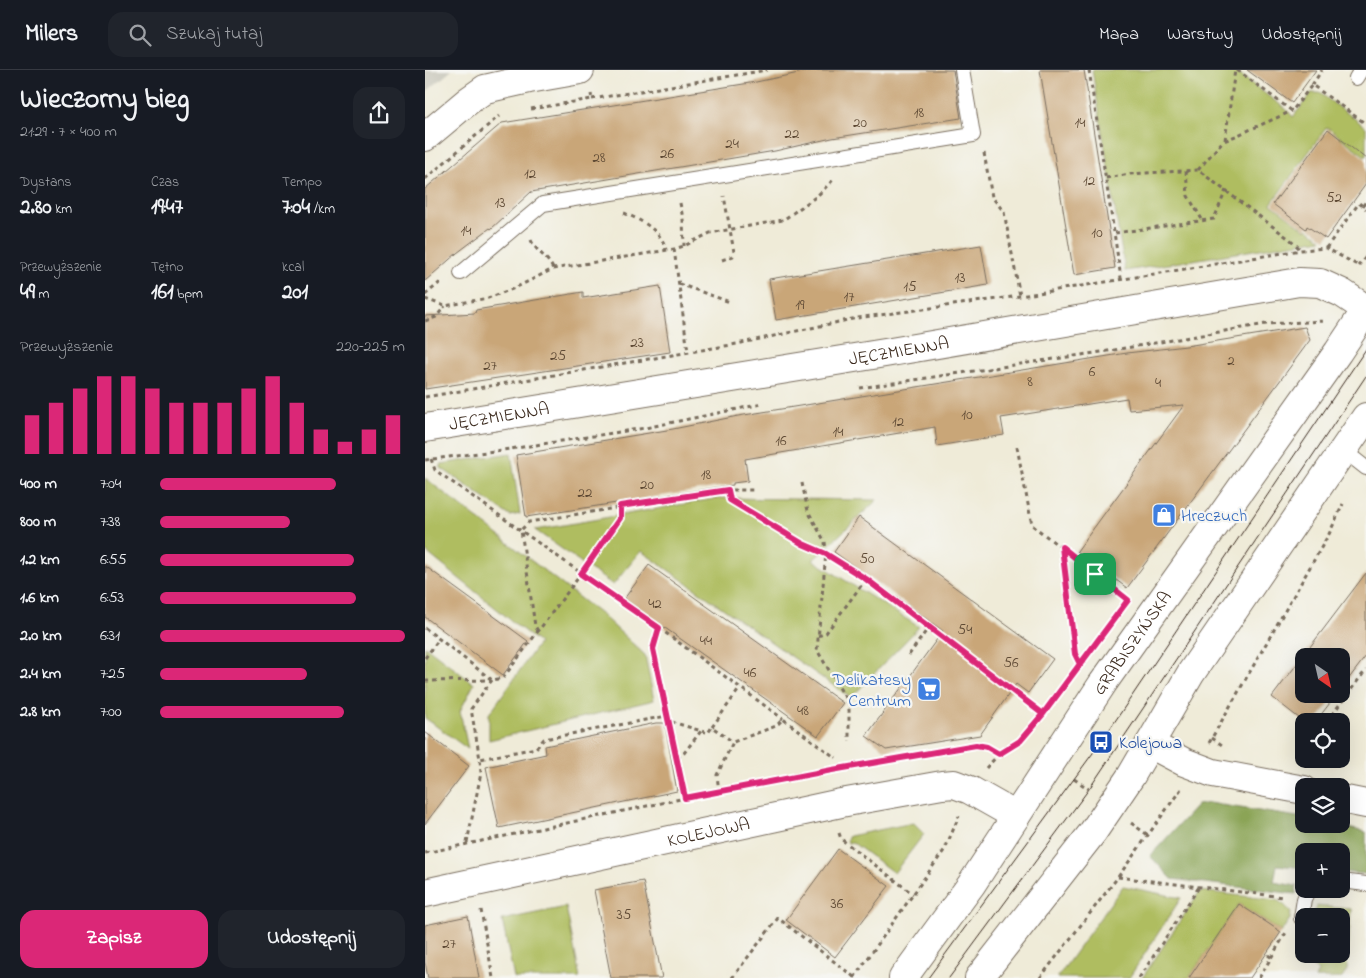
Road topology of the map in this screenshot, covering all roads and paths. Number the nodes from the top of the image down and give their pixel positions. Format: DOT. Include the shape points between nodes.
graph roads {
  1 [pos="767,70"];
  2 [pos="962,70"];
  3 [pos="1089,70"];
  4 [pos="1236,70"];
  5 [pos="1322,70"];
  6 [pos="585,78"];
  7 [pos="1312,85"];
  8 [pos="591,99"];
  9 [pos="527,110"];
  10 [pos="1292,111"];
  11 [pos="500,115"];
  12 [pos="1366,124"];
  13 [pos="973,134"];
  14 [pos="425,138"];
  15 [pos="1225,140"];
  16 [pos="847,155"];
  17 [pos="1198,170"];
  18 [pos="1186,171"];
  19 [pos="721,176"];
  20 [pos="1106,178"];
  21 [pos="425,179"];
  22 [pos="676,183"];
  23 [pos="1225,190"];
  24 [pos="598,196"];
  25 [pos="1366,202"];
  26 [pos="1364,207"];
  27 [pos="1203,221"];
  28 [pos="520,224"];
  29 [pos="730,229"];
  30 [pos="1114,233"];
  31 [pos="684,246"];
  32 [pos="1326,248"];
  33 [pos="674,249"];
  34 [pos="666,250"];
  35 [pos="1301,250"];
  36 [pos="722,260"];
  37 [pos="1359,266"];
  38 [pos="553,269"];
  39 [pos="461,273"];
  40 [pos="1121,278"];
  41 [pos="678,284"];
  42 [pos="1020,296"];
  43 [pos="425,299"];
  44 [pos="730,302"];
  45 [pos="445,306"];
  46 [pos="1366,310"];
  47 [pos="425,321"];
  48 [pos="1327,321"];
  49 [pos="688,352"];
  50 [pos="857,388"];
  51 [pos="425,397"];
  52 [pos="768,402"];
  53 [pos="1366,417"];
  54 [pos="425,428"];
  55 [pos="1017,447"];
  56 [pos="1343,450"];
  57 [pos="431,458"];
  58 [pos="425,460"];
  59 [pos="1366,468"];
  60 [pos="802,483"];
  61 [pos="728,490"];
  62 [pos="756,490"];
  63 [pos="1344,502"];
  64 [pos="620,506"];
  65 [pos="521,530"];
  66 [pos="1062,547"];
  67 [pos="826,554"];
  68 [pos="581,574"];
  69 [pos="866,579"];
  70 [pos="1122,608"];
  71 [pos="929,627"];
  72 [pos="425,628"];
  73 [pos="659,628"];
  74 [pos="538,631"];
  75 [pos="818,636"];
  76 [pos="439,639"];
  77 [pos="909,655"];
  78 [pos="1086,656"];
  79 [pos="425,658"];
  80 [pos="1080,664"];
  81 [pos="1366,670"];
  82 [pos="492,680"];
  83 [pos="425,681"];
  84 [pos="740,688"];
  85 [pos="1333,713"];
  86 [pos="1043,714"];
  87 [pos="668,716"];
  88 [pos="783,719"];
  89 [pos="669,721"];
  90 [pos="712,728"];
  91 [pos="701,731"];
  92 [pos="1212,738"];
  93 [pos="849,741"];
  94 [pos="1020,741"];
  95 [pos="733,742"];
  96 [pos="1150,744"];
  97 [pos="836,758"];
  98 [pos="480,759"];
  99 [pos="677,759"];
  100 [pos="1051,762"];
  101 [pos="1195,766"];
  102 [pos="1295,788"];
  103 [pos="719,792"];
  104 [pos="685,798"];
  105 [pos="1350,800"];
  106 [pos="1366,804"];
  107 [pos="1110,807"];
  108 [pos="960,812"];
  109 [pos="1016,816"];
  110 [pos="839,833"];
  111 [pos="1148,835"];
  112 [pos="467,843"];
  113 [pos="425,853"];
  114 [pos="1118,877"];
  115 [pos="1350,882"];
  116 [pos="1366,884"];
  117 [pos="1199,887"];
  118 [pos="425,893"];
  119 [pos="1295,893"];
  120 [pos="913,894"];
  121 [pos="480,906"];
  122 [pos="1288,929"];
  123 [pos="1268,955"];
  124 [pos="1272,958"];
  125 [pos="493,978"];
  126 [pos="732,978"];
  127 [pos="854,978"];
  128 [pos="903,978"];
  129 [pos="979,978"];
  130 [pos="1041,978"];
  131 [pos="1139,978"];
  132 [pos="1259,978"];
  1 -- 8 [label="path"];
  2 -- 13 [label="lane"];
  3 -- 20 [label="path"];
  4 -- 10 [label="path"];
  4 -- 15 [label="path"];
  5 -- 7 [label="path"];
  6 -- 8 [label="path"];
  6 -- 14 [label="street" via="529,79 485,89"];
  7 -- 10 [label="path"];
  7 -- 12 [label="path"];
  8 -- 9 [label="path"];
  10 -- 15 [label="path"];
  11 -- 21 [label="path"];
  13 -- 16 [label="lane"];
  13 -- 42 [label="path" via="982,142 992,197 1004,212"];
  15 -- 17 [label="path"];
  16 -- 19 [label="lane"];
  16 -- 29 [label="path" via="846,164 830,183 783,220"];
  17 -- 18 [label="path"];
  17 -- 23 [label="path"];
  18 -- 20 [label="path"];
  18 -- 27 [label="path" via="1188,196"];
  19 -- 22 [label="lane"];
  19 -- 29 [label="path"];
  20 -- 30 [label="path"];
  22 -- 24 [label="lane"];
  22 -- 31 [label="path" via="683,218"];
  23 -- 27 [label="path" via="1214,219"];
  23 -- 35 [label="path"];
  24 -- 28 [label="lane" via="543,204"];
  24 -- 34 [label="path" via="602,205 641,220 664,242"];
  25 -- 26 [label="path"];
  26 -- 32 [label="path" via="1359,203"];
  27 -- 30 [label="path"];
  28 -- 38 [label="path" via="533,246"];
  28 -- 39 [label="lane"];
  29 -- 31 [label="path" via="711,233"];
  29 -- 36 [label="path" via="733,256"];
  30 -- 40 [label="path"];
  31 -- 33 [label="path"];
  32 -- 35 [label="path"];
  32 -- 37 [label="path"];
  33 -- 34 [label="path"];
  33 -- 41 [label="path"];
  34 -- 38 [label="path"];
  35 -- 40 [label="path"];
  38 -- 45 [label="path" via="489,298"];
  40 -- 42 [label="path"];
  41 -- 44 [label="path"];
  41 -- 49 [label="path"];
  42 -- 49 [label="path" via="857,318"];
  43 -- 45 [label="path"];
  45 -- 47 [label="path" via="436,317"];
  46 -- 54 [label="street, JĘCZMIENNA" via="1320,283 1299,282"];
  46 -- 100 [label="street, GRABISZYŃSKA" via="1103,683"];
  48 -- 50 [label="path" via="1265,324"];
  49 -- 51 [label="path"];
  52 -- 57 [label="path" via="645,428"];
  53 -- 56 [label="street"];
  55 -- 66 [label="path" via="1032,525"];
  56 -- 59 [label="lane"];
  56 -- 96 [label="street" via="1191,673"];
  57 -- 58 [label="path"];
  57 -- 65 [label="path" via="435,470"];
  60 -- 67 [label="path" via="808,511 825,542"];
  61 -- 62 [label="path"];
  61 -- 64 [label="path"];
  61 -- 67 [label="path" via="730,500 803,544"];
  63 -- 92 [label="path" via="1329,534"];
  64 -- 65 [label="path" via="529,522"];
  64 -- 68 [label="path" via="620,518"];
  65 -- 68 [label="path"];
  65 -- 74 [label="path"];
  66 -- 70 [label="path" via="1128,600"];
  66 -- 80 [label="path" via="1075,654"];
  67 -- 69 [label="path"];
  67 -- 75 [label="path"];
  68 -- 73 [label="path"];
  68 -- 74 [label="path"];
  69 -- 71 [label="path"];
  69 -- 75 [label="path" via="826,633"];
  71 -- 77 [label="path"];
  71 -- 86 [label="path"];
  72 -- 76 [label="path"];
  73 -- 84 [label="path"];
  73 -- 87 [label="path" via="653,649"];
  74 -- 82 [label="path" via="503,678"];
  75 -- 93 [label="path" via="817,650 849,704"];
  76 -- 79 [label="path"];
  76 -- 82 [label="path"];
  78 -- 80 [label="path"];
  80 -- 86 [label="path"];
  81 -- 85 [label="path"];
  82 -- 83 [label="path"];
  82 -- 98 [label="path" via="471,709"];
  84 -- 88 [label="path"];
  84 -- 90 [label="path"];
  86 -- 94 [label="path"];
  87 -- 89 [label="path"];
  87 -- 98 [label="path" via="544,739 536,748"];
  88 -- 95 [label="path" via="776,726"];
  88 -- 97 [label="path"];
  89 -- 91 [label="path"];
  89 -- 99 [label="path"];
  90 -- 91 [label="path" via="708,733"];
  90 -- 95 [label="path"];
  91 -- 99 [label="path"];
  94 -- 100 [label="path"];
  94 -- 103 [label="path" via="999,754 976,745"];
  95 -- 103 [label="path" via="717,775"];
  96 -- 101 [label="street"];
  96 -- 107 [label="street"];
  98 -- 112 [label="path" via="481,773"];
  99 -- 104 [label="path"];
  100 -- 107 [label="path"];
  100 -- 109 [label="street, GRABISZYŃSKA"];
  101 -- 102 [label="street" via="1213,773"];
  101 -- 111 [label="path"];
  103 -- 104 [label="path"];
  104 -- 112 [label="path"];
  105 -- 106 [label="street"];
  107 -- 111 [label="path"];
  107 -- 129 [label="street" via="1085,844"];
  108 -- 120 [label="path" via="945,849"];
  109 -- 118 [label="street, KOLEJOWA" via="970,790 954,784 942,785 841,803"];
  109 -- 128 [label="street, GRABISZYŃSKA" via="971,885"];
  110 -- 120 [label="path" via="841,840"];
  111 -- 114 [label="path"];
  112 -- 113 [label="path"];
  114 -- 117 [label="path"];
  114 -- 130 [label="path"];
  115 -- 116 [label="lane"];
  117 -- 119 [label="path"];
  117 -- 131 [label="path"];
  120 -- 127 [label="path"];
  121 -- 125 [label="path"];
  122 -- 124 [label="path"];
  123 -- 124 [label="path"];
  124 -- 132 [label="path"];
  126 -- 127 [label="path" via="778,918"];
}
